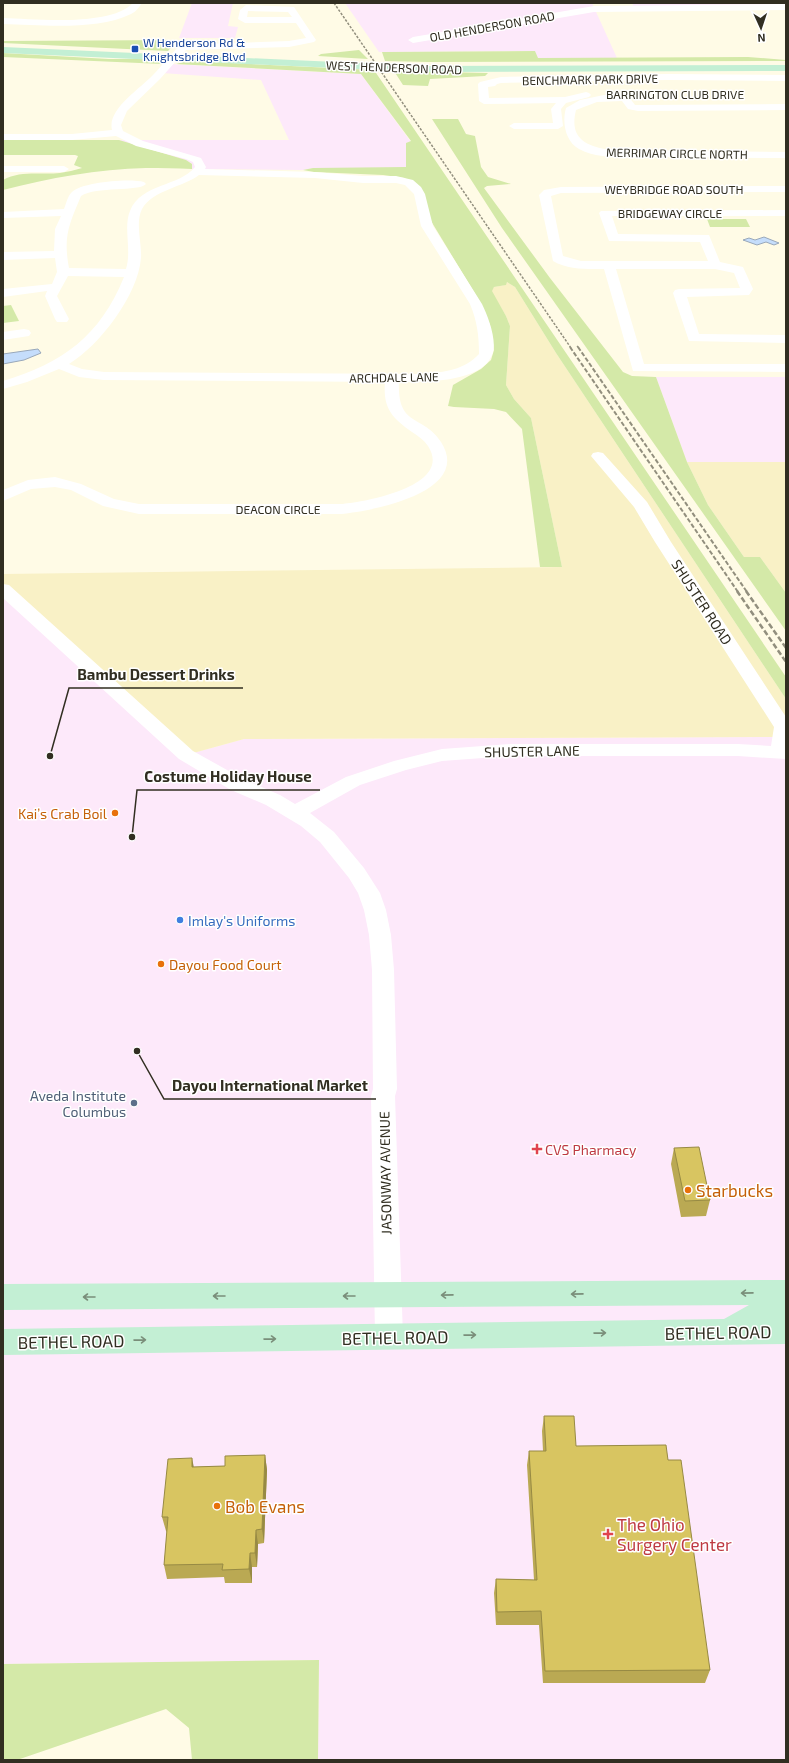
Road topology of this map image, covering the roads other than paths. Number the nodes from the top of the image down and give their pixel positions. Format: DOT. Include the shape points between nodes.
graph roads {
  1 [pos="138,3"];
  2 [pos="593,6"];
  3 [pos="786,7"];
  4 [pos="298,20"];
  5 [pos="3,21"];
  6 [pos="413,40"];
  7 [pos="3,45"];
  8 [pos="3,50"];
  9 [pos="176,55"];
  10 [pos="786,63"];
  11 [pos="786,68"];
  12 [pos="768,77"];
  13 [pos="786,78"];
  14 [pos="492,84"];
  15 [pos="774,89"];
  16 [pos="582,95"];
  17 [pos="633,95"];
  18 [pos="566,100"];
  19 [pos="786,107"];
  20 [pos="514,126"];
  21 [pos="118,133"];
  22 [pos="3,137"];
  23 [pos="786,155"];
  24 [pos="3,169"];
  25 [pos="64,169"];
  26 [pos="198,172"];
  27 [pos="140,184"];
  28 [pos="786,189"];
  29 [pos="69,212"];
  30 [pos="786,213"];
  31 [pos="3,215"];
  32 [pos="60,254"];
  33 [pos="3,256"];
  34 [pos="609,265"];
  35 [pos="715,265"];
  36 [pos="63,272"];
  37 [pos="131,273"];
  38 [pos="56,288"];
  39 [pos="3,293"];
  40 [pos="62,319"];
  41 [pos="24,333"];
  42 [pos="3,336"];
  43 [pos="786,339"];
  44 [pos="60,364"];
  45 [pos="786,368"];
  46 [pos="392,378"];
  47 [pos="3,385"];
  48 [pos="598,456"];
  49 [pos="3,496"];
  50 [pos="3,589"];
  51 [pos="783,752"];
  52 [pos="295,813"];
  53 [pos="786,1292"];
  54 [pos="388,1296"];
  55 [pos="3,1297"];
  56 [pos="786,1315"];
  57 [pos="786,1331"];
  58 [pos="728,1332"];
  59 [pos="389,1336"];
  60 [pos="3,1342"];
  1 -- 5 [label="street" via="130,13 110,19"];
  2 -- 3 [label="street, OLD HENDERSON ROAD"];
  2 -- 6 [label="street, OLD HENDERSON ROAD"];
  4 -- 4 [label="street" via="291,9 285,8 246,8 242,19"];
  4 -- 9 [label="street" via="311,38 308,41 188,46"];
  7 -- 9 [label="main road, WEST HENDERSON ROAD"];
  8 -- 9 [label="main road, WEST HENDERSON ROAD"];
  9 -- 10 [label="main road, WEST HENDERSON ROAD" via="456,64"];
  9 -- 11 [label="main road, WEST HENDERSON ROAD" via="386,68"];
  9 -- 21 [label="street" via="151,84 123,109 117,124"];
  12 -- 13 [label="street, BENCHMARK PARK DRIVE"];
  12 -- 14 [label="street, BENCHMARK PARK DRIVE" via="501,80"];
  12 -- 15 [label="street"];
  14 -- 16 [label="street, BENCHMARK PARK DRIVE" via="494,91 502,94"];
  14 -- 18 [label="street, BARRINGTON CLUB DRIVE" via="483,84 484,101"];
  16 -- 17 [label="street, BARRINGTON CLUB DRIVE"];
  16 -- 18 [label="street, BARRINGTON CLUB DRIVE"];
  18 -- 20 [label="street" via="556,109 558,126"];
  19 -- 23 [label="street, MERRIMAR CIRCLE NORTH" via="638,108 622,98 596,99 583,101 571,108 568,116 572,137 576,141 589,149 615,154"];
  21 -- 22 [label="street" via="72,137"];
  21 -- 26 [label="street" via="134,142 198,160 202,167"];
  24 -- 25 [label="street"];
  26 -- 37 [label="street" via="192,177 163,187 139,204 133,217 136,247"];
  26 -- 46 [label="street, ARCHDALE LANE" via="394,180 407,182 416,187 427,226 476,304 482,318 487,349 478,365 458,373 437,377"];
  27 -- 29 [label="street" via="83,189 76,194"];
  28 -- 34 [label="street, WEYBRIDGE ROAD SOUTH" via="548,192 545,195 557,258 570,264"];
  29 -- 31 [label="street"];
  29 -- 32 [label="street" via="61,229"];
  30 -- 35 [label="street, BRIDGEWAY CIRCLE" via="606,213 613,238 705,238"];
  32 -- 33 [label="street"];
  32 -- 36 [label="street"];
  34 -- 35 [label="street"];
  34 -- 45 [label="street" via="638,368"];
  35 -- 43 [label="street" via="739,270 747,289 745,292 679,293 694,338"];
  36 -- 37 [label="street"];
  36 -- 38 [label="street"];
  37 -- 44 [label="street" via="123,294 105,325 88,345"];
  38 -- 39 [label="street"];
  38 -- 40 [label="street" via="51,296"];
  41 -- 42 [label="street"];
  44 -- 46 [label="street, ARCHDALE LANE" via="79,373 104,376"];
  44 -- 47 [label="street" via="31,377"];
  46 -- 49 [label="street, DEACON CIRCLE" via="394,406 403,418 434,442 439,452 440,463 435,474 427,482 407,494 387,501 351,509 139,509 109,503 76,487 55,482 28,485"];
  48 -- 51 [label="street, SHUSTER ROAD" via="641,505 662,542 783,727"];
  50 -- 52 [label="street, JASONWAY AVENUE" via="186,755 213,772"];
  51 -- 52 [label="street, SHUSTER LANE" via="519,750 442,755 401,765 354,781"];
  52 -- 54 [label="street, JASONWAY AVENUE" via="327,837 357,873 369,892 380,935 383,970 383,1104"];
  53 -- 54 [label="main road, one-way"];
  54 -- 55 [label="main road, one-way"];
  54 -- 59 [label="street, JASONWAY AVENUE"];
  56 -- 58 [label="main road" via="756,1315"];
  57 -- 58 [label="main road, BETHEL ROAD"];
  59 -- 58 [label="main road, BETHEL ROAD, one-way"];
  60 -- 59 [label="main road, BETHEL ROAD, one-way"];
}
